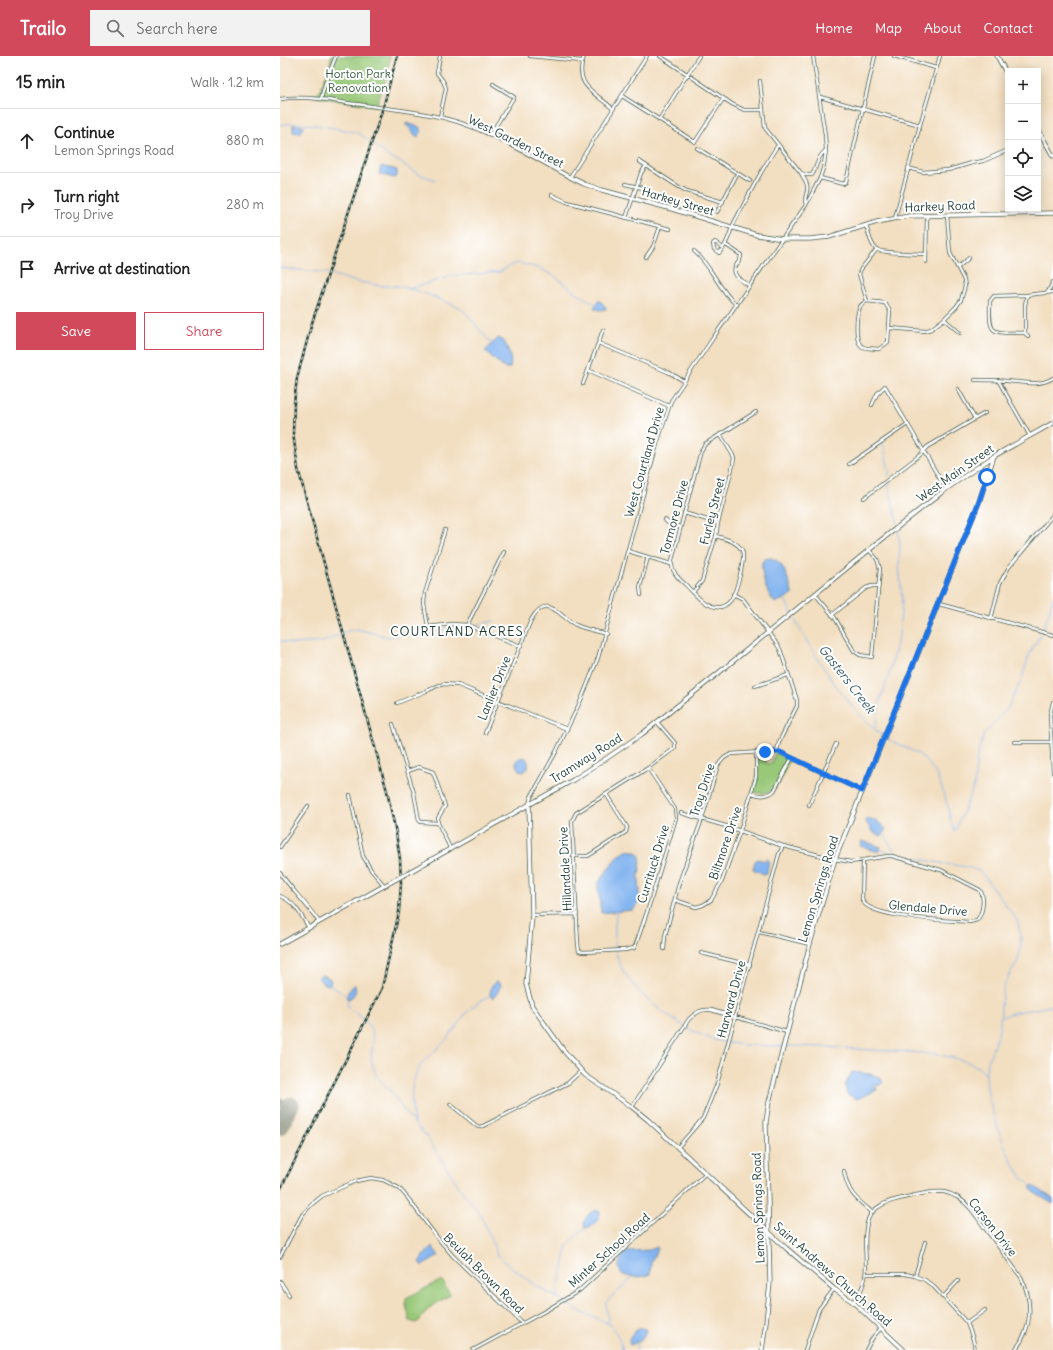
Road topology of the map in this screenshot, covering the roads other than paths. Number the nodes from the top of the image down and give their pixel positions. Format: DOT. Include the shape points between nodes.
graph roads {
  1 [pos="336,56"];
  2 [pos="440,56"];
  3 [pos="530,56"];
  4 [pos="584,56"];
  5 [pos="647,56"];
  6 [pos="660,56"];
  7 [pos="700,56"];
  8 [pos="813,56"];
  9 [pos="875,56"];
  10 [pos="894,56"];
  11 [pos="940,56"];
  12 [pos="997,56"];
  13 [pos="582,61"];
  14 [pos="936,68"];
  15 [pos="1005,71"];
  16 [pos="688,75"];
  17 [pos="760,81"];
  18 [pos="493,84"];
  19 [pos="622,96"];
  20 [pos="820,96"];
  21 [pos="280,99"];
  22 [pos="321,99"];
  23 [pos="723,99"];
  24 [pos="862,108"];
  25 [pos="613,109"];
  26 [pos="762,110"];
  27 [pos="440,117"];
  28 [pos="659,120"];
  29 [pos="920,125"];
  30 [pos="1041,134"];
  31 [pos="490,135"];
  32 [pos="778,145"];
  33 [pos="697,148"];
  34 [pos="826,150"];
  35 [pos="1005,151"];
  36 [pos="1053,156"];
  37 [pos="639,161"];
  38 [pos="646,166"];
  39 [pos="908,168"];
  40 [pos="801,173"];
  41 [pos="738,174"];
  42 [pos="570,177"];
  43 [pos="820,178"];
  44 [pos="750,181"];
  45 [pos="625,184"];
  46 [pos="636,186"];
  47 [pos="647,190"];
  48 [pos="552,195"];
  49 [pos="632,198"];
  50 [pos="723,202"];
  51 [pos="806,205"];
  52 [pos="716,212"];
  53 [pos="1053,213"];
  54 [pos="947,214"];
  55 [pos="928,215"];
  56 [pos="626,218"];
  57 [pos="895,218"];
  58 [pos="866,226"];
  59 [pos="660,227"];
  60 [pos="732,227"];
  61 [pos="670,230"];
  62 [pos="783,239"];
  63 [pos="726,245"];
  64 [pos="723,248"];
  65 [pos="877,249"];
  66 [pos="694,251"];
  67 [pos="926,254"];
  68 [pos="646,257"];
  69 [pos="969,258"];
  70 [pos="926,262"];
  71 [pos="958,267"];
  72 [pos="1053,282"];
  73 [pos="750,286"];
  74 [pos="1048,292"];
  75 [pos="1053,292"];
  76 [pos="1027,294"];
  77 [pos="867,301"];
  78 [pos="736,305"];
  79 [pos="944,319"];
  80 [pos="890,328"];
  81 [pos="603,330"];
  82 [pos="960,333"];
  83 [pos="1025,333"];
  84 [pos="1028,336"];
  85 [pos="598,343"];
  86 [pos="588,370"];
  87 [pos="1053,378"];
  88 [pos="975,380"];
  89 [pos="998,380"];
  90 [pos="684,381"];
  91 [pos="583,384"];
  92 [pos="958,389"];
  93 [pos="872,405"];
  94 [pos="669,406"];
  95 [pos="756,412"];
  96 [pos="985,413"];
  97 [pos="975,419"];
  98 [pos="1053,423"];
  99 [pos="907,425"];
  100 [pos="720,434"];
  101 [pos="1031,436"];
  102 [pos="923,451"];
  103 [pos="994,456"];
  104 [pos="849,464"];
  105 [pos="946,489"];
  106 [pos="864,498"];
  107 [pos="684,513"];
  108 [pos="1053,515"];
  109 [pos="665,520"];
  110 [pos="718,523"];
  111 [pos="680,527"];
  112 [pos="445,530"];
  113 [pos="716,536"];
  114 [pos="873,547"];
  115 [pos="869,550"];
  116 [pos="628,551"];
  117 [pos="504,552"];
  118 [pos="648,557"];
  119 [pos="671,564"];
  120 [pos="879,586"];
  121 [pos="693,592"];
  122 [pos="733,594"];
  123 [pos="815,594"];
  124 [pos="641,595"];
  125 [pos="939,604"];
  126 [pos="832,615"];
  127 [pos="991,619"];
  128 [pos="467,625"];
  129 [pos="768,632"];
  130 [pos="606,634"];
  131 [pos="1053,635"];
  132 [pos="521,646"];
  133 [pos="788,674"];
  134 [pos="755,686"];
  135 [pos="498,701"];
  136 [pos="1053,702"];
  137 [pos="397,703"];
  138 [pos="657,722"];
  139 [pos="392,724"];
  140 [pos="567,729"];
  141 [pos="485,733"];
  142 [pos="1014,742"];
  143 [pos="1051,742"];
  144 [pos="836,744"];
  145 [pos="777,751"];
  146 [pos="756,752"];
  147 [pos="792,758"];
  148 [pos="648,768"];
  149 [pos="408,771"];
  150 [pos="1053,773"];
  151 [pos="823,774"];
  152 [pos="862,791"];
  153 [pos="752,793"];
  154 [pos="606,794"];
  155 [pos="350,795"];
  156 [pos="529,804"];
  157 [pos="809,805"];
  158 [pos="308,806"];
  159 [pos="681,813"];
  160 [pos="702,819"];
  161 [pos="438,823"];
  162 [pos="740,831"];
  163 [pos="783,846"];
  164 [pos="280,847"];
  165 [pos="450,848"];
  166 [pos="573,856"];
  167 [pos="835,859"];
  168 [pos="863,860"];
  169 [pos="280,873"];
  170 [pos="384,886"];
  171 [pos="280,896"];
  172 [pos="675,900"];
  173 [pos="577,914"];
  174 [pos="532,915"];
  175 [pos="319,922"];
  176 [pos="309,928"];
  177 [pos="759,932"];
  178 [pos="280,944"];
  179 [pos="810,944"];
  180 [pos="634,948"];
  181 [pos="664,949"];
  182 [pos="702,953"];
  183 [pos="750,965"];
  184 [pos="735,1017"];
  185 [pos="787,1032"];
  186 [pos="581,1071"];
  187 [pos="450,1104"];
  188 [pos="632,1107"];
  189 [pos="678,1147"];
  190 [pos="844,1171"];
  191 [pos="706,1173"];
  192 [pos="872,1212"];
  193 [pos="769,1232"];
  194 [pos="925,1242"];
  195 [pos="280,1257"];
  196 [pos="866,1274"];
  197 [pos="915,1276"];
  198 [pos="280,1281"];
  199 [pos="958,1281"];
  200 [pos="834,1289"];
  201 [pos="289,1295"];
  202 [pos="944,1296"];
  203 [pos="854,1302"];
  204 [pos="985,1310"];
  205 [pos="522,1323"];
  206 [pos="967,1323"];
  207 [pos="881,1328"];
  208 [pos="473,1350"];
  209 [pos="762,1350"];
  210 [pos="805,1350"];
  211 [pos="866,1350"];
  212 [pos="904,1350"];
  213 [pos="975,1350"];
  214 [pos="1015,1350"];
  1 -- 22 [label="street"];
  2 -- 27 [label="street" via="436,72 446,88"];
  3 -- 13 [label="street"];
  4 -- 13 [label="street"];
  5 -- 19 [label="street, West Garden Street"];
  6 -- 16 [label="street"];
  7 -- 16 [label="street"];
  8 -- 20 [label="street, West Courtland Drive"];
  9 -- 24 [label="street"];
  10 -- 14 [label="street"];
  11 -- 14 [label="street"];
  12 -- 15 [label="street"];
  13 -- 25 [label="street" via="584,84"];
  14 -- 29 [label="street"];
  16 -- 23 [label="street"];
  16 -- 28 [label="street"];
  17 -- 26 [label="street"];
  18 -- 31 [label="street" via="514,97"];
  19 -- 25 [label="street, West Garden Street"];
  19 -- 28 [label="street"];
  20 -- 24 [label="street"];
  20 -- 34 [label="street, West Courtland Drive"];
  21 -- 22 [label="street, West Garden Street"];
  22 -- 27 [label="street, West Garden Street"];
  23 -- 26 [label="street" via="740,109"];
  23 -- 28 [label="street" via="695,142"];
  24 -- 29 [label="street"];
  24 -- 43 [label="street" via="846,182 838,184"];
  25 -- 42 [label="street, West Garden Street"];
  26 -- 32 [label="street" via="765,128"];
  27 -- 31 [label="street, West Garden Street"];
  29 -- 39 [label="street"];
  30 -- 36 [label="street"];
  31 -- 42 [label="street, West Garden Street"];
  32 -- 40 [label="street"];
  32 -- 60 [label="street" via="757,178"];
  33 -- 41 [label="street"];
  34 -- 40 [label="street" via="820,156 812,175"];
  34 -- 43 [label="street, West Courtland Drive"];
  35 -- 39 [label="street" via="983,162 948,170 923,172"];
  37 -- 38 [label="street"];
  38 -- 46 [label="street" via="640,173"];
  38 -- 50 [label="street" via="688,191"];
  39 -- 57 [label="street"];
  40 -- 51 [label="street" via="807,185 804,200"];
  41 -- 44 [label="street"];
  41 -- 50 [label="street"];
  42 -- 49 [label="street, Harkey Street" via="584,184"];
  43 -- 51 [label="street, West Courtland Drive"];
  45 -- 46 [label="street"];
  46 -- 47 [label="street"];
  46 -- 49 [label="street"];
  48 -- 56 [label="street" via="567,202"];
  49 -- 56 [label="street"];
  49 -- 60 [label="street, Harkey Street"];
  50 -- 52 [label="street"];
  51 -- 62 [label="street, West Courtland Drive"];
  53 -- 54 [label="street, Harkey Road"];
  54 -- 55 [label="street, Harkey Road"];
  54 -- 71 [label="street" via="950,253"];
  55 -- 57 [label="street, Harkey Road"];
  55 -- 67 [label="street"];
  56 -- 59 [label="street"];
  57 -- 58 [label="street, Harkey Road"];
  58 -- 62 [label="street, Harkey Road" via="829,237"];
  58 -- 65 [label="street"];
  59 -- 61 [label="street"];
  59 -- 68 [label="street" via="653,247"];
  60 -- 62 [label="street, Harkey Street" via="762,237"];
  60 -- 63 [label="street"];
  62 -- 73 [label="street, West Courtland Drive"];
  63 -- 64 [label="street"];
  63 -- 73 [label="street" via="741,255 735,274"];
  65 -- 67 [label="street" via="886,252"];
  65 -- 77 [label="street" via="859,274"];
  66 -- 78 [label="street" via="706,262"];
  67 -- 70 [label="street"];
  69 -- 71 [label="street"];
  71 -- 79 [label="street" via="964,280 963,296 959,304"];
  72 -- 74 [label="street"];
  73 -- 78 [label="street, West Courtland Drive"];
  74 -- 75 [label="street"];
  74 -- 76 [label="street"];
  76 -- 83 [label="street"];
  76 -- 83 [label="street" via="994,296 990,300 989,322 992,329 998,332"];
  77 -- 80 [label="street" via="886,303 890,311"];
  77 -- 80 [label="street" via="858,310 859,343 863,347 879,348 888,342"];
  78 -- 90 [label="street, West Courtland Drive"];
  79 -- 80 [label="street" via="928,330"];
  79 -- 82 [label="street"];
  81 -- 85 [label="street"];
  83 -- 84 [label="street"];
  85 -- 86 [label="street"];
  85 -- 90 [label="street"];
  86 -- 91 [label="street"];
  86 -- 94 [label="street"];
  87 -- 89 [label="street" via="1039,384"];
  88 -- 89 [label="street"];
  89 -- 101 [label="street"];
  90 -- 94 [label="street, West Courtland Drive"];
  92 -- 97 [label="street"];
  93 -- 99 [label="street" via="876,394 885,386"];
  94 -- 116 [label="street, West Courtland Drive"];
  95 -- 100 [label="street, Tormore Drive"];
  96 -- 97 [label="street"];
  97 -- 102 [label="street"];
  98 -- 101 [label="street, West Main Street"];
  99 -- 102 [label="street"];
  99 -- 104 [label="street"];
  100 -- 107 [label="street, Tormore Drive" via="705,444 701,451"];
  100 -- 110 [label="street, Furley Street" via="734,457"];
  101 -- 103 [label="street, West Main Street"];
  102 -- 105 [label="street"];
  102 -- 106 [label="street"];
  103 -- 105 [label="street, West Main Street"];
  103 -- 125 [label="street, Lemon Springs Road"];
  105 -- 114 [label="street, West Main Street"];
  107 -- 110 [label="street"];
  107 -- 111 [label="street, Tormore Drive"];
  108 -- 127 [label="street" via="1000,582"];
  109 -- 111 [label="street"];
  110 -- 113 [label="street, Furley Street"];
  111 -- 119 [label="street, Tormore Drive"];
  112 -- 128 [label="street" via="425,593 428,626"];
  113 -- 121 [label="street, Furley Street" via="702,582"];
  113 -- 122 [label="street, Tormore Drive" via="737,544 743,552 744,562"];
  114 -- 115 [label="street, Tramway Road"];
  115 -- 120 [label="street" via="880,566"];
  115 -- 123 [label="street, Tramway Road"];
  116 -- 118 [label="street"];
  116 -- 130 [label="street, West Courtland Drive"];
  117 -- 128 [label="street"];
  118 -- 119 [label="street"];
  118 -- 124 [label="street" via="640,587"];
  119 -- 121 [label="street, Tormore Drive" via="673,571"];
  120 -- 126 [label="street" via="866,588"];
  120 -- 126 [label="street" via="872,657 854,651"];
  121 -- 122 [label="street, Tormore Drive" via="703,602 716,608 725,606"];
  122 -- 129 [label="street" via="743,599"];
  123 -- 126 [label="street"];
  123 -- 129 [label="street, Tramway Road"];
  125 -- 127 [label="street"];
  125 -- 152 [label="street, Lemon Springs Road"];
  127 -- 131 [label="street"];
  128 -- 132 [label="street"];
  129 -- 133 [label="street" via="780,649"];
  129 -- 138 [label="street, Tramway Road"];
  130 -- 132 [label="street, Lanlier Drive" via="577,625 554,608 547,607 535,614"];
  130 -- 140 [label="street, West Courtland Drive"];
  132 -- 135 [label="street, Lanlier Drive"];
  133 -- 134 [label="street"];
  133 -- 145 [label="street" via="797,706"];
  135 -- 137 [label="street" via="466,687 444,684"];
  135 -- 140 [label="street"];
  135 -- 141 [label="street, Lanlier Drive"];
  136 -- 143 [label="street" via="1050,715"];
  138 -- 148 [label="street, Hillandale Drive" via="675,743 676,748"];
  138 -- 156 [label="street, Tramway Road" via="573,780"];
  139 -- 149 [label="street"];
  140 -- 156 [label="street, West Courtland Drive"];
  142 -- 143 [label="street"];
  143 -- 150 [label="street"];
  144 -- 151 [label="street"];
  145 -- 146 [label="street, Troy Drive"];
  145 -- 147 [label="street, Troy Drive"];
  146 -- 153 [label="street, Biltmore Drive" via="757,772"];
  146 -- 160 [label="street, Troy Drive" via="731,754 721,761"];
  147 -- 151 [label="street, Troy Drive"];
  147 -- 153 [label="street" via="774,792 761,796"];
  148 -- 154 [label="street, Hillandale Drive"];
  148 -- 180 [label="street, Currituck Drive" via="675,809 676,818"];
  149 -- 161 [label="street" via="419,820"];
  149 -- 161 [label="street" via="419,767 433,772 445,806"];
  151 -- 152 [label="street, Troy Drive"];
  151 -- 157 [label="street"];
  152 -- 167 [label="street, Lemon Springs Road"];
  153 -- 162 [label="street, Biltmore Drive"];
  154 -- 166 [label="street, Hillandale Drive" via="573,816"];
  154 -- 166 [label="street" via="627,827 626,832 588,856"];
  155 -- 170 [label="street" via="363,856"];
  156 -- 165 [label="street, Tramway Road"];
  156 -- 174 [label="street, Saint Andrews Church Road"];
  158 -- 164 [label="street"];
  159 -- 160 [label="street, Glendale Drive"];
  160 -- 162 [label="street, Glendale Drive"];
  160 -- 172 [label="street, Troy Drive"];
  161 -- 165 [label="street"];
  162 -- 163 [label="street, Glendale Drive"];
  162 -- 172 [label="street, Biltmore Drive" via="722,881 711,900 696,907"];
  163 -- 167 [label="street, Glendale Drive"];
  163 -- 177 [label="street, Harward Drive"];
  165 -- 170 [label="street, Tramway Road, bridge"];
  166 -- 173 [label="street, Hillandale Drive"];
  167 -- 168 [label="street, Glendale Drive" via="851,862"];
  167 -- 179 [label="street, Lemon Springs Road"];
  168 -- 168 [label="street, Glendale Drive" via="862,900 870,909 888,915 970,922 980,916 980,890 942,870 892,856"];
  169 -- 175 [label="street"];
  170 -- 175 [label="street, Tramway Road"];
  171 -- 176 [label="street" via="288,899 296,907"];
  172 -- 181 [label="street, Troy Drive"];
  173 -- 174 [label="street"];
  173 -- 180 [label="street, Hillandale Drive" via="579,951"];
  174 -- 186 [label="street, Saint Andrews Church Road" via="526,984 528,995 537,1014"];
  175 -- 176 [label="street, Tramway Road"];
  176 -- 178 [label="street, Tramway Road"];
  177 -- 179 [label="street"];
  177 -- 183 [label="street, Harward Drive"];
  179 -- 185 [label="street, Lemon Springs Road"];
  182 -- 183 [label="street"];
  183 -- 184 [label="street, Harward Drive"];
  184 -- 185 [label="street"];
  184 -- 188 [label="street" via="704,1009 697,1012 689,1019"];
  184 -- 189 [label="street, Harward Drive" via="711,1101 703,1118"];
  185 -- 193 [label="street, Lemon Springs Road" via="766,1122"];
  186 -- 187 [label="street" via="568,1082 483,1126 478,1127"];
  186 -- 188 [label="street, Saint Andrews Church Road"];
  188 -- 189 [label="street, Saint Andrews Church Road"];
  189 -- 191 [label="street, Saint Andrews Church Road"];
  190 -- 192 [label="street" via="851,1192"];
  191 -- 193 [label="street, Saint Andrews Church Road"];
  191 -- 205 [label="street, Minter School Road" via="580,1290"];
  192 -- 196 [label="street" via="866,1232"];
  192 -- 214 [label="street, Carson Drive" via="888,1201 936,1192 956,1196 970,1208 1021,1276 1025,1286 1031,1311 1029,1325"];
  193 -- 200 [label="street, Saint Andrews Church Road"];
  193 -- 209 [label="street, Lemon Springs Road" via="769,1302"];
  194 -- 197 [label="street"];
  195 -- 205 [label="street, Beulah Brown Road" via="302,1215 322,1196 356,1181 371,1178 383,1180 399,1188 407,1196 452,1256"];
  196 -- 197 [label="street"];
  196 -- 203 [label="street" via="862,1290"];
  197 -- 202 [label="street" via="934,1286"];
  198 -- 201 [label="street"];
  199 -- 202 [label="street"];
  200 -- 203 [label="street, Saint Andrews Church Road"];
  200 -- 210 [label="street" via="819,1309"];
  202 -- 206 [label="street"];
  203 -- 207 [label="street, Saint Andrews Church Road"];
  204 -- 206 [label="street"];
  205 -- 208 [label="street, Minter School Road"];
  206 -- 213 [label="street"];
  207 -- 211 [label="street"];
  207 -- 212 [label="street, Saint Andrews Church Road"];
}
